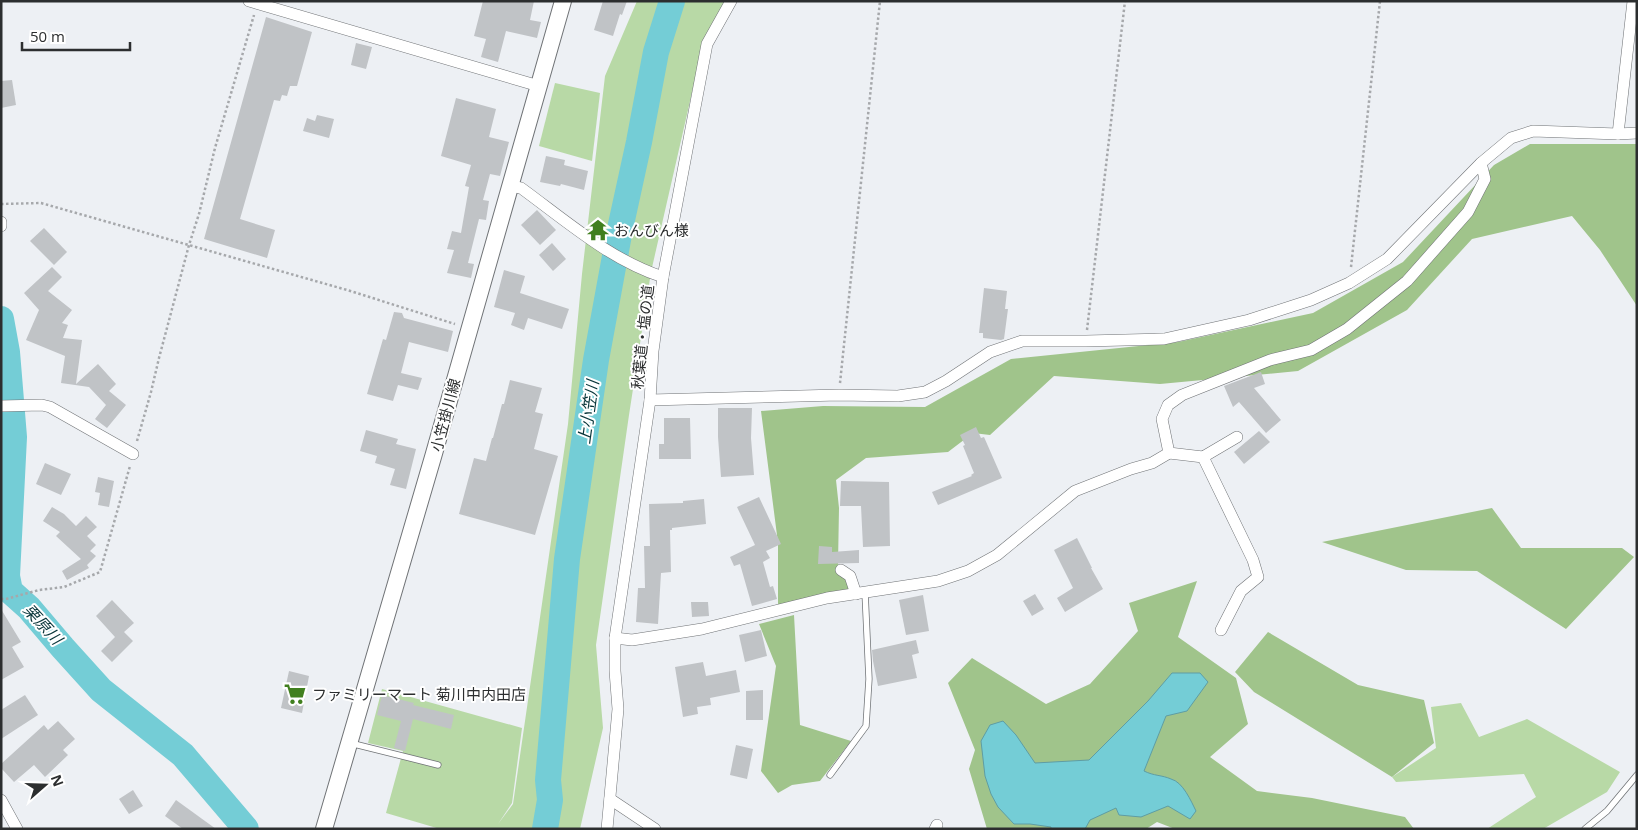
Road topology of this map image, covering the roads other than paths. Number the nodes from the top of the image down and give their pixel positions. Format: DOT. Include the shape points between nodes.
graph roads {
  1 [pos="563,1"];
  2 [pos="732,1"];
  3 [pos="1633,1"];
  4 [pos="255,2"];
  5 [pos="539,86"];
  6 [pos="1637,132"];
  7 [pos="1618,134"];
  8 [pos="1481,163"];
  9 [pos="510,186"];
  10 [pos="1,222"];
  11 [pos="1,226"];
  12 [pos="663,277"];
  13 [pos="650,400"];
  14 [pos="1,406"];
  15 [pos="1238,437"];
  16 [pos="1169,453"];
  17 [pos="133,454"];
  18 [pos="1203,457"];
  19 [pos="841,570"];
  20 [pos="861,593"];
  21 [pos="1222,630"];
  22 [pos="615,638"];
  23 [pos="350,743"];
  24 [pos="438,765"];
  25 [pos="830,775"];
  26 [pos="1637,775"];
  27 [pos="610,799"];
  28 [pos="1,800"];
  29 [pos="17,829"];
  30 [pos="324,829"];
  31 [pos="606,829"];
  32 [pos="654,829"];
  33 [pos="1585,829"];
  1 -- 5 [label="main road, 小笠掛川線"];
  2 -- 12 [label="street" via="707,44"];
  3 -- 7 [label="street"];
  4 -- 5 [label="street"];
  5 -- 9 [label="main road, 小笠掛川線"];
  6 -- 7 [label="street"];
  7 -- 8 [label="street" via="1533,131 1511,138"];
  8 -- 13 [label="street" via="1387,259 1350,283 1311,300 1249,320 1164,338 1022,341 990,352 924,392 898,396"];
  8 -- 16 [label="street" via="1485,179 1468,212 1407,281 1347,328 1311,350 1270,360 1182,395 1168,405 1162,419"];
  9 -- 12 [label="street, 秋葉道・塩の道" via="521,188 600,246 644,271"];
  9 -- 23 [label="main road, 小笠掛川線"];
  10 -- 11 [label="street"];
  12 -- 13 [label="street, 秋葉道・塩の道"];
  13 -- 22 [label="street, 秋葉道・塩の道"];
  14 -- 17 [label="street" via="42,405"];
  15 -- 18 [label="street"];
  16 -- 18 [label="street"];
  16 -- 20 [label="street" via="1152,463 1075,491 998,555 968,571 938,581"];
  18 -- 21 [label="street" via="1253,560 1258,577 1241,591"];
  19 -- 20 [label="street" via="850,576"];
  20 -- 22 [label="street" via="827,598 702,629 632,640"];
  20 -- 25 [label="lane" via="869,679 866,726"];
  22 -- 27 [label="street, 秋葉道・塩の道" via="618,709"];
  23 -- 24 [label="lane"];
  23 -- 30 [label="main road, 小笠掛川線"];
  26 -- 33 [label="lane" via="1607,811"];
  27 -- 31 [label="street, 秋葉道・塩の道"];
  27 -- 32 [label="street"];
  28 -- 29 [label="street"];
}
